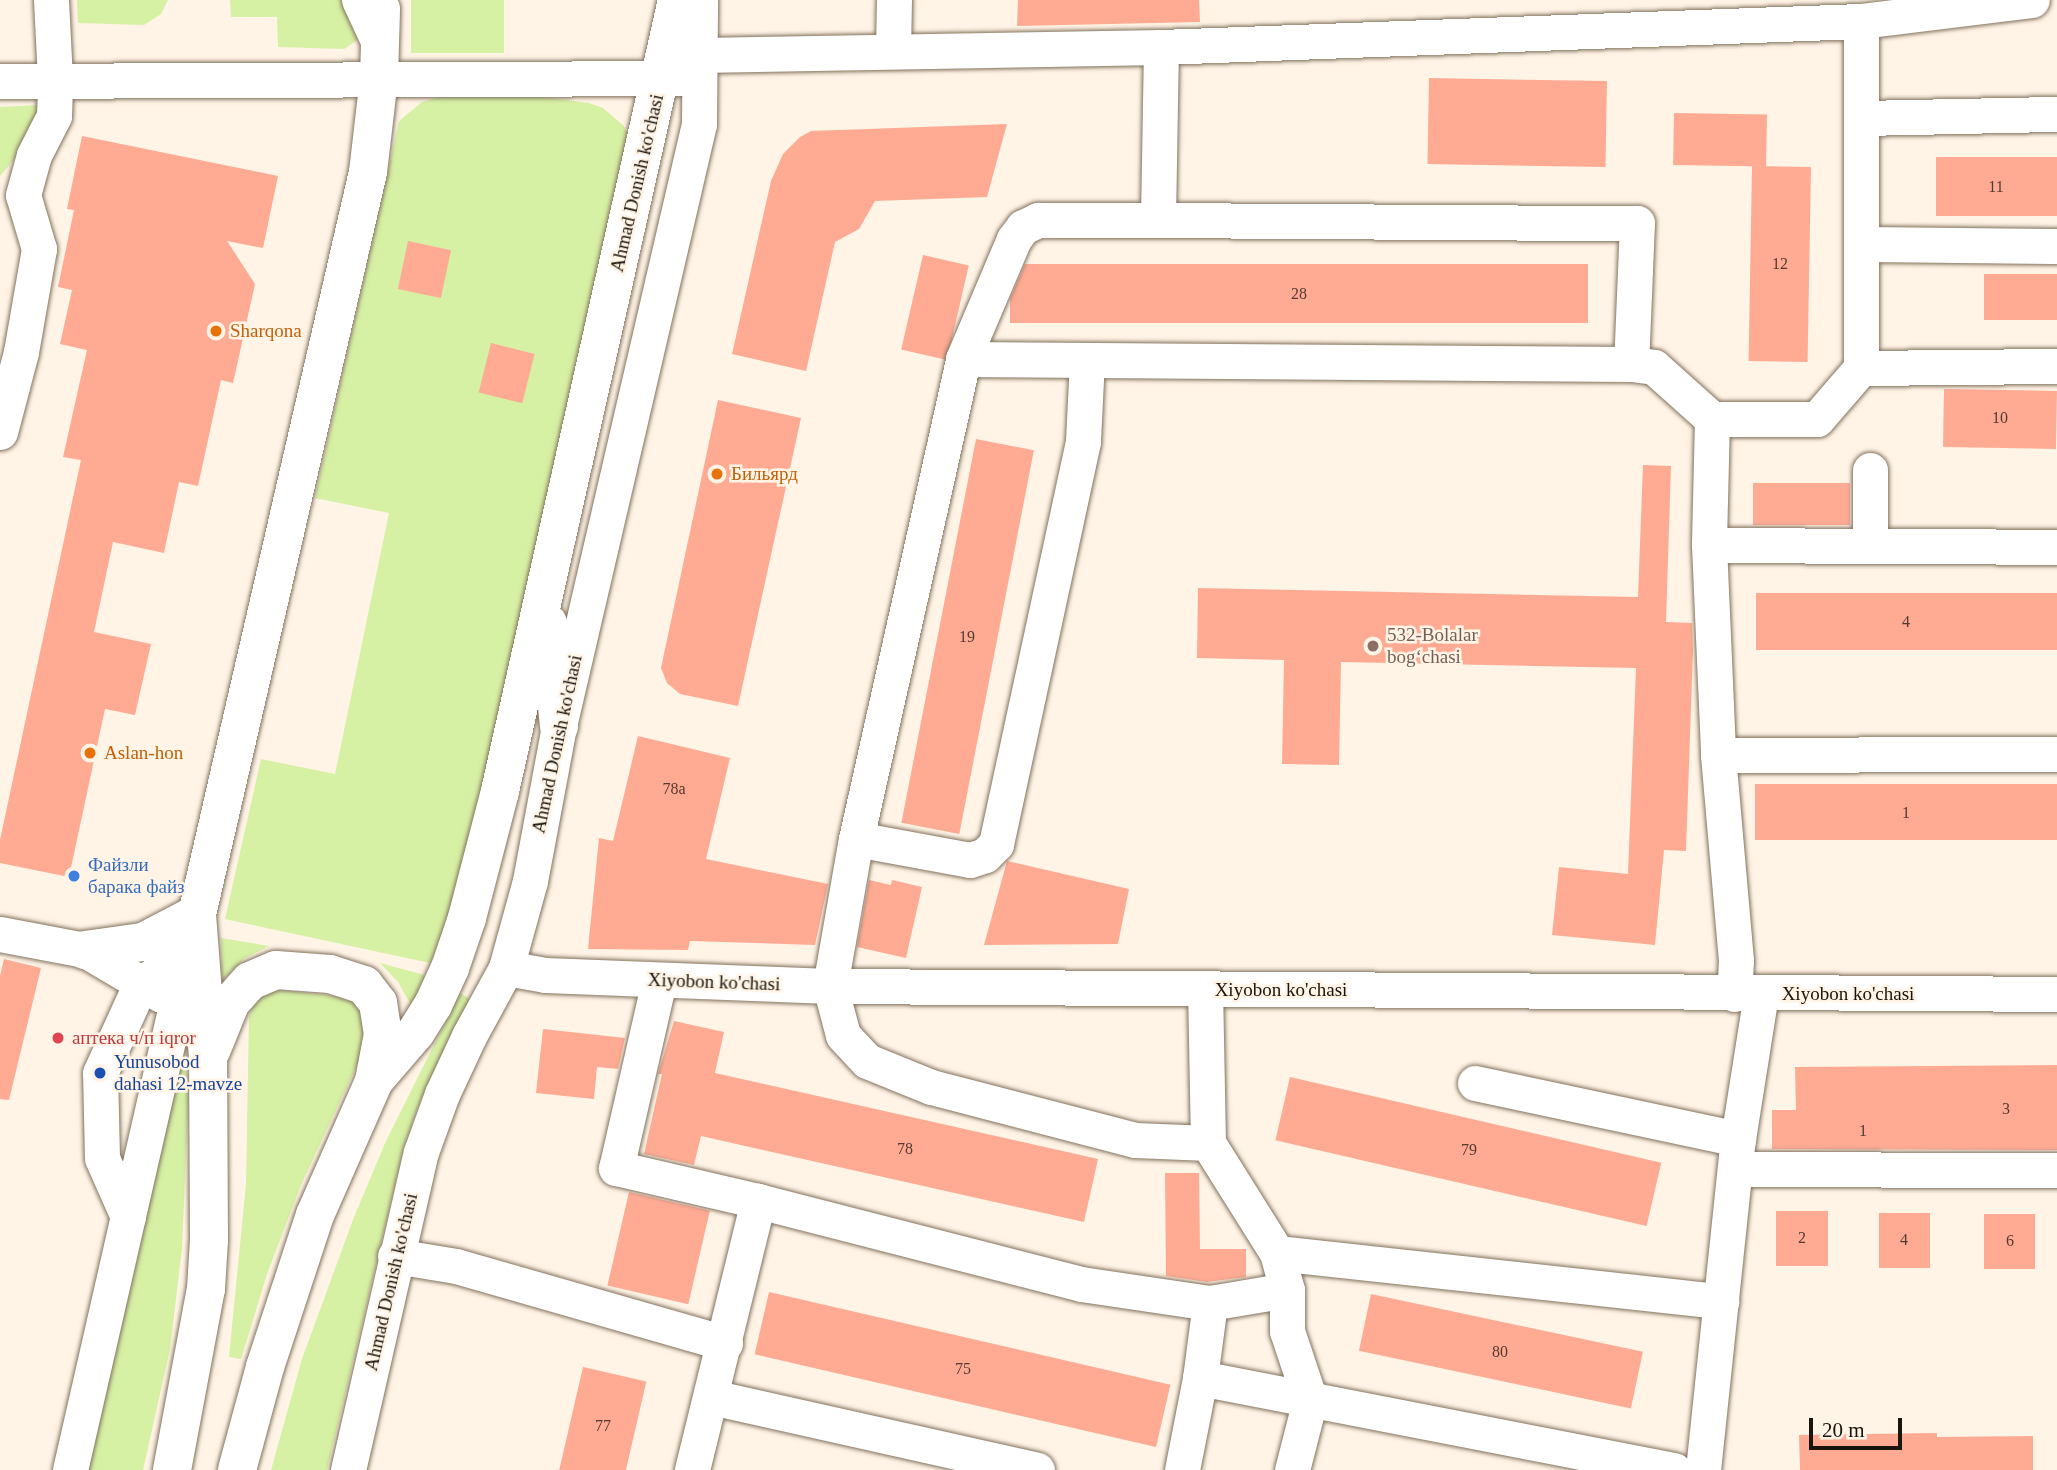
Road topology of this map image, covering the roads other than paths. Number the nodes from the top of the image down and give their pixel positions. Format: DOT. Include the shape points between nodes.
graph roads {
  1 [pos="51,0"];
  2 [pos="361,0"];
  3 [pos="381,0"];
  4 [pos="677,0"];
  5 [pos="700,0"];
  6 [pos="894,0"];
  7 [pos="2032,0"];
  8 [pos="1799,11"];
  9 [pos="1861,21"];
  10 [pos="1161,47"];
  11 [pos="893,51"];
  12 [pos="380,60"];
  13 [pos="699,67"];
  14 [pos="660,77"];
  15 [pos="55,79"];
  16 [pos="0,81"];
  17 [pos="2057,114"];
  18 [pos="1862,118"];
  19 [pos="12,195"];
  20 [pos="1158,220"];
  21 [pos="1861,244"];
  22 [pos="2057,246"];
  23 [pos="10,352"];
  24 [pos="963,359"];
  25 [pos="1087,360"];
  26 [pos="1631,364"];
  27 [pos="2057,366"];
  28 [pos="1861,368"];
  29 [pos="1712,419"];
  30 [pos="0,432"];
  31 [pos="1870,470"];
  32 [pos="1709,545"];
  33 [pos="1870,546"];
  34 [pos="2057,547"];
  35 [pos="545,590"];
  36 [pos="559,726"];
  37 [pos="2057,754"];
  38 [pos="1718,755"];
  39 [pos="856,839"];
  40 [pos="197,914"];
  41 [pos="0,934"];
  42 [pos="85,950"];
  43 [pos="187,954"];
  44 [pos="506,968"];
  45 [pos="659,981"];
  46 [pos="141,983"];
  47 [pos="830,986"];
  48 [pos="1205,990"];
  49 [pos="2057,993"];
  50 [pos="1748,994"];
  51 [pos="191,1012"];
  52 [pos="208,1058"];
  53 [pos="374,1081"];
  54 [pos="1475,1083"];
  55 [pos="1208,1143"];
  56 [pos="1736,1154"];
  57 [pos="2057,1170"];
  58 [pos="758,1202"];
  59 [pos="128,1217"];
  60 [pos="1276,1253"];
  61 [pos="395,1256"];
  62 [pos="1287,1290"];
  63 [pos="1721,1301"];
  64 [pos="1210,1303"];
  65 [pos="725,1343"];
  66 [pos="1200,1378"];
  67 [pos="711,1396"];
  68 [pos="1310,1400"];
  69 [pos="70,1470"];
  70 [pos="172,1470"];
  71 [pos="237,1470"];
  72 [pos="348,1470"];
  73 [pos="692,1470"];
  74 [pos="1037,1470"];
  75 [pos="1182,1470"];
  76 [pos="1292,1470"];
  77 [pos="1674,1470"];
  78 [pos="1703,1470"];
  1 -- 15 [label="street"];
  2 -- 12 [label="main road"];
  3 -- 12 [label="main road, Ahmad Donish ko'chasi"];
  4 -- 14 [label="main road, Ahmad Donish ko'chasi"];
  5 -- 13 [label="street, Ahmad Donish ko'chasi"];
  6 -- 11 [label="street"];
  7 -- 9 [label="street"];
  8 -- 9 [label="street"];
  8 -- 10 [label="street"];
  9 -- 18 [label="street"];
  10 -- 11 [label="street"];
  10 -- 20 [label="street"];
  11 -- 13 [label="street"];
  12 -- 14 [label="street"];
  12 -- 15 [label="street"];
  12 -- 40 [label="main road, Ahmad Donish ko'chasi" via="368,172"];
  13 -- 14 [label="street"];
  13 -- 36 [label="street, Ahmad Donish ko'chasi" via="699,124"];
  14 -- 35 [label="main road, Ahmad Donish ko'chasi"];
  15 -- 16 [label="street"];
  15 -- 19 [label="street" via="54,116"];
  17 -- 18 [label="street"];
  18 -- 21 [label="street"];
  19 -- 23 [label="street" via="39,249"];
  20 -- 24 [label="street" via="1038,220 1023,227"];
  20 -- 26 [label="street" via="1637,223"];
  21 -- 22 [label="street"];
  21 -- 28 [label="street"];
  23 -- 30 [label="street"];
  24 -- 25 [label="street"];
  24 -- 39 [label="street"];
  25 -- 26 [label="street"];
  25 -- 39 [label="street" via="1083,441 996,844 985,855 970,860"];
  26 -- 29 [label="street" via="1654,367"];
  27 -- 28 [label="street"];
  28 -- 29 [label="street" via="1817,419"];
  29 -- 32 [label="street"];
  31 -- 33 [label="street"];
  32 -- 33 [label="street"];
  32 -- 38 [label="street"];
  33 -- 34 [label="street"];
  35 -- 36 [label="main road"];
  35 -- 53 [label="main road, Ahmad Donish ko'chasi" via="500,791 450,968 416,1032"];
  36 -- 44 [label="street, Ahmad Donish ko'chasi" via="530,881"];
  37 -- 38 [label="street"];
  38 -- 50 [label="street" via="1736,960"];
  39 -- 47 [label="street"];
  40 -- 42 [label="main road" via="143,942"];
  40 -- 43 [label="street, Ahmad Donish ko'chasi"];
  40 -- 51 [label="main road, Ahmad Donish ko'chasi"];
  41 -- 42 [label="street"];
  42 -- 46 [label="street"];
  43 -- 46 [label="street"];
  43 -- 51 [label="street, Ahmad Donish ko'chasi"];
  44 -- 45 [label="street, Xiyobon ko'chasi" via="545,975"];
  44 -- 61 [label="street, Ahmad Donish ko'chasi" via="430,1124"];
  45 -- 47 [label="street, Xiyobon ko'chasi"];
  45 -- 58 [label="street" via="616,1168"];
  46 -- 51 [label="street"];
  46 -- 59 [label="street" via="100,1073 102,1158"];
  47 -- 48 [label="street, Xiyobon ko'chasi"];
  47 -- 55 [label="street" via="843,1035 867,1061 918,1082 1135,1140"];
  48 -- 50 [label="street, Xiyobon ko'chasi"];
  48 -- 55 [label="street"];
  49 -- 50 [label="street, Xiyobon ko'chasi"];
  50 -- 56 [label="street"];
  51 -- 52 [label="main road, Ahmad Donish ko'chasi"];
  51 -- 59 [label="street, Ahmad Donish ko'chasi"];
  52 -- 53 [label="main road, Ahmad Donish ko'chasi" via="231,1002 250,981 276,970 313,971 364,985 378,1003 383,1034"];
  52 -- 70 [label="main road, Ahmad Donish ko'chasi" via="206,1289"];
  53 -- 71 [label="main road, Ahmad Donish ko'chasi" via="314,1215"];
  54 -- 56 [label="street"];
  55 -- 60 [label="street"];
  56 -- 57 [label="street"];
  56 -- 63 [label="street"];
  58 -- 64 [label="street" via="1081,1283"];
  58 -- 65 [label="street"];
  59 -- 69 [label="street, Ahmad Donish ko'chasi"];
  60 -- 62 [label="street"];
  60 -- 63 [label="street"];
  61 -- 65 [label="street" via="456,1266"];
  61 -- 72 [label="street, Ahmad Donish ko'chasi"];
  62 -- 64 [label="street"];
  62 -- 68 [label="street" via="1287,1331"];
  63 -- 78 [label="street"];
  64 -- 66 [label="street"];
  65 -- 67 [label="street"];
  66 -- 68 [label="street"];
  66 -- 75 [label="street"];
  67 -- 73 [label="street"];
  67 -- 74 [label="street"];
  68 -- 76 [label="street"];
  68 -- 77 [label="street"];
}
